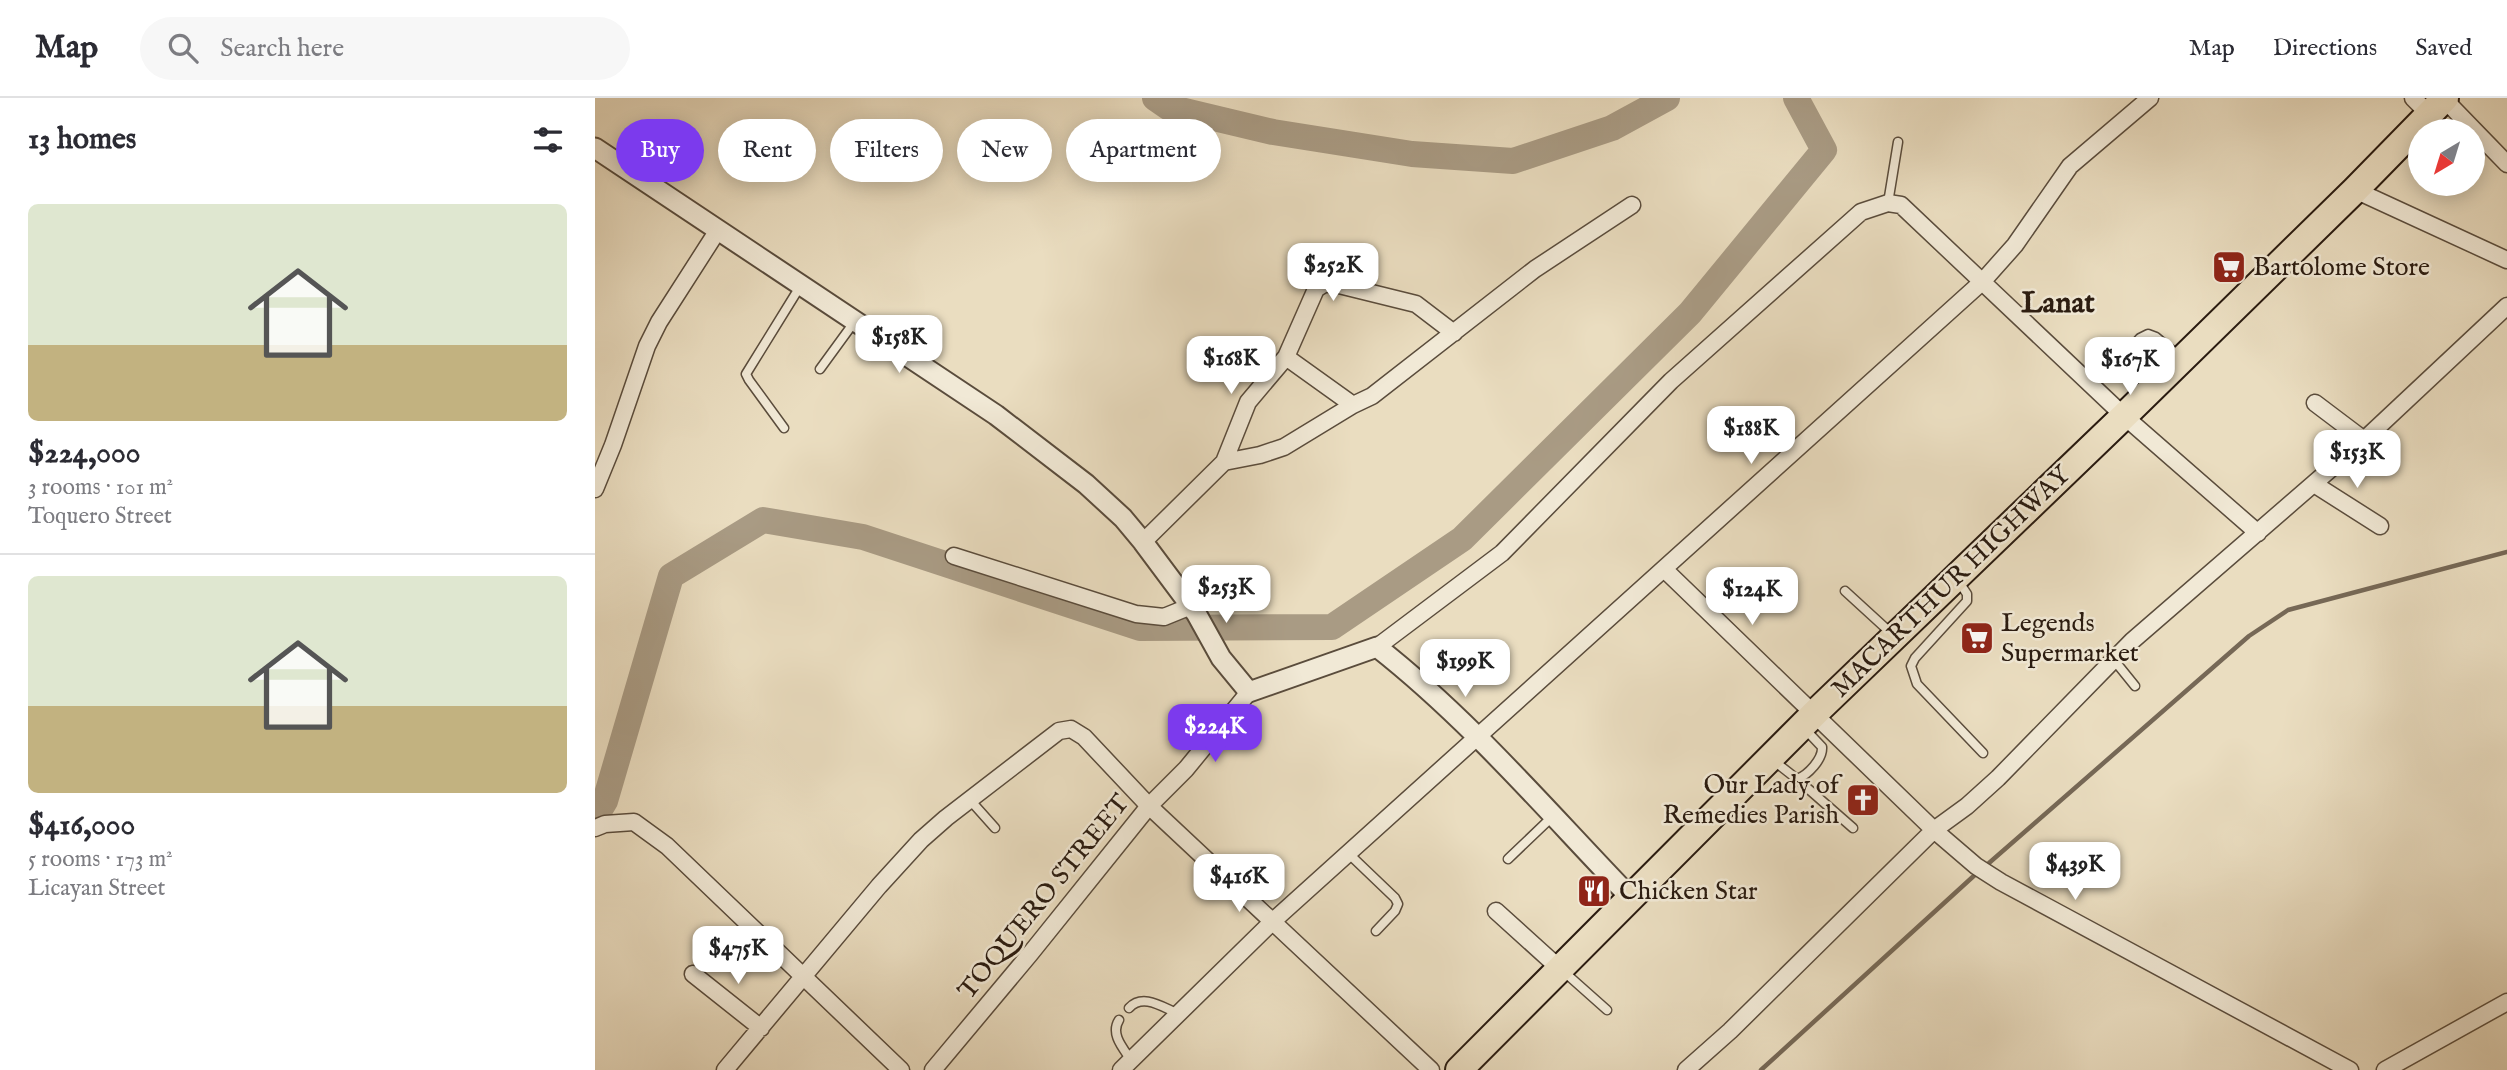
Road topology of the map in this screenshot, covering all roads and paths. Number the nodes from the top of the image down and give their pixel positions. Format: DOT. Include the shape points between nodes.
graph roads {
  1 [pos="2150,98"];
  2 [pos="2433,102"];
  3 [pos="1898,142"];
  4 [pos="595,148"];
  5 [pos="2507,164"];
  6 [pos="2354,190"];
  7 [pos="1888,203"];
  8 [pos="1632,205"];
  9 [pos="718,230"];
  10 [pos="2507,260"];
  11 [pos="1983,281"];
  12 [pos="801,285"];
  13 [pos="2507,306"];
  14 [pos="855,321"];
  15 [pos="1454,333"];
  16 [pos="1286,357"];
  17 [pos="2183,359"];
  18 [pos="820,369"];
  19 [pos="2108,373"];
  20 [pos="2315,403"];
  21 [pos="1353,405"];
  22 [pos="2124,416"];
  23 [pos="784,428"];
  24 [pos="2364,440"];
  25 [pos="1224,462"];
  26 [pos="2314,484"];
  27 [pos="595,489"];
  28 [pos="2380,526"];
  29 [pos="2259,533"];
  30 [pos="1143,542"];
  31 [pos="954,556"];
  32 [pos="1664,569"];
  33 [pos="1955,577"];
  34 [pos="1845,591"];
  35 [pos="1193,609"];
  36 [pos="1917,614"];
  37 [pos="1938,632"];
  38 [pos="1894,636"];
  39 [pos="1377,648"];
  40 [pos="2114,660"];
  41 [pos="2135,686"];
  42 [pos="1249,692"];
  43 [pos="1809,719"];
  44 [pos="1477,737"];
  45 [pos="1983,752"];
  46 [pos="1770,757"];
  47 [pos="1797,779"];
  48 [pos="970,800"];
  49 [pos="1149,806"];
  50 [pos="1553,817"];
  51 [pos="600,826"];
  52 [pos="995,828"];
  53 [pos="1853,828"];
  54 [pos="1934,830"];
  55 [pos="1348,853"];
  56 [pos="1508,859"];
  57 [pos="1630,897"];
  58 [pos="1496,911"];
  59 [pos="1273,921"];
  60 [pos="1376,931"];
  61 [pos="1559,968"];
  62 [pos="693,974"];
  63 [pos="803,977"];
  64 [pos="2507,1002"];
  65 [pos="1129,1008"];
  66 [pos="1607,1010"];
  67 [pos="1179,1014"];
  68 [pos="1119,1020"];
  69 [pos="761,1028"];
  70 [pos="1126,1065"];
  71 [pos="725,1070"];
  72 [pos="901,1070"];
  73 [pos="933,1070"];
  74 [pos="1431,1070"];
  75 [pos="1459,1070"];
  76 [pos="1686,1070"];
  77 [pos="2350,1070"];
  78 [pos="2385,1070"];
  1 -- 11 [label="street" via="2060,178 2015,246"];
  2 -- 5 [label="street"];
  2 -- 6 [label="highway, MACARTHUR HIGHWAY"];
  3 -- 7 [label="lane"];
  4 -- 9 [label="street"];
  6 -- 10 [label="street"];
  6 -- 17 [label="highway, MACARTHUR HIGHWAY"];
  7 -- 11 [label="street" via="1901,205"];
  7 -- 39 [label="street" via="1861,212 1671,381 1502,553"];
  8 -- 15 [label="street" via="1544,262"];
  9 -- 12 [label="street"];
  9 -- 27 [label="street" via="647,346"];
  11 -- 22 [label="street"];
  11 -- 32 [label="street"];
  12 -- 14 [label="street"];
  12 -- 23 [label="lane" via="746,374"];
  13 -- 24 [label="street"];
  14 -- 18 [label="lane"];
  14 -- 30 [label="street" via="1045,452 1106,502"];
  15 -- 16 [label="street" via="1416,304 1324,284 1316,289"];
  15 -- 21 [label="street" via="1392,383"];
  16 -- 21 [label="street"];
  16 -- 25 [label="street" via="1248,402"];
  17 -- 19 [label="lane" via="2148,334"];
  17 -- 22 [label="highway, MACARTHUR HIGHWAY"];
  20 -- 24 [label="street"];
  21 -- 25 [label="street" via="1283,447"];
  22 -- 29 [label="street"];
  22 -- 33 [label="highway, MACARTHUR HIGHWAY"];
  24 -- 26 [label="street"];
  25 -- 30 [label="street"];
  26 -- 28 [label="street"];
  26 -- 29 [label="street"];
  29 -- 40 [label="street"];
  30 -- 35 [label="street"];
  31 -- 35 [label="street" via="1136,614 1164,617"];
  32 -- 43 [label="street"];
  32 -- 44 [label="street"];
  33 -- 36 [label="highway, MACARTHUR HIGHWAY"];
  33 -- 37 [label="lane" via="1967,601"];
  34 -- 38 [label="lane"];
  35 -- 42 [label="street" via="1221,658"];
  36 -- 37 [label="lane"];
  36 -- 38 [label="highway, MACARTHUR HIGHWAY"];
  37 -- 45 [label="lane" via="1915,658 1913,674 1917,684"];
  38 -- 43 [label="highway, MACARTHUR HIGHWAY"];
  39 -- 42 [label="street"];
  39 -- 44 [label="street"];
  40 -- 41 [label="lane"];
  40 -- 54 [label="street" via="1998,778"];
  42 -- 49 [label="street, TOQUERO STREET"];
  43 -- 46 [label="highway, MACARTHUR HIGHWAY"];
  43 -- 47 [label="lane" via="1823,751"];
  43 -- 54 [label="street"];
  44 -- 50 [label="street"];
  44 -- 55 [label="street"];
  46 -- 47 [label="lane"];
  46 -- 57 [label="highway, MACARTHUR HIGHWAY"];
  47 -- 53 [label="lane"];
  48 -- 49 [label="street" via="1059,731 1071,729"];
  48 -- 52 [label="lane"];
  48 -- 63 [label="street" via="921,840"];
  49 -- 59 [label="street"];
  49 -- 73 [label="street, TOQUERO STREET"];
  50 -- 56 [label="lane"];
  50 -- 57 [label="street"];
  51 -- 63 [label="street" via="634,822 667,846"];
  54 -- 76 [label="street"];
  54 -- 77 [label="street" via="2001,883"];
  55 -- 59 [label="street"];
  55 -- 60 [label="lane" via="1398,904"];
  57 -- 61 [label="highway, MACARTHUR HIGHWAY"];
  58 -- 61 [label="street"];
  59 -- 67 [label="street"];
  59 -- 74 [label="street"];
  61 -- 66 [label="lane"];
  61 -- 75 [label="highway, MACARTHUR HIGHWAY"];
  62 -- 69 [label="street"];
  63 -- 69 [label="street"];
  63 -- 72 [label="street"];
  64 -- 78 [label="street"];
  65 -- 67 [label="lane" via="1147,1001"];
  67 -- 70 [label="street"];
  68 -- 70 [label="lane" via="1115,1026"];
  69 -- 71 [label="street"];
}
